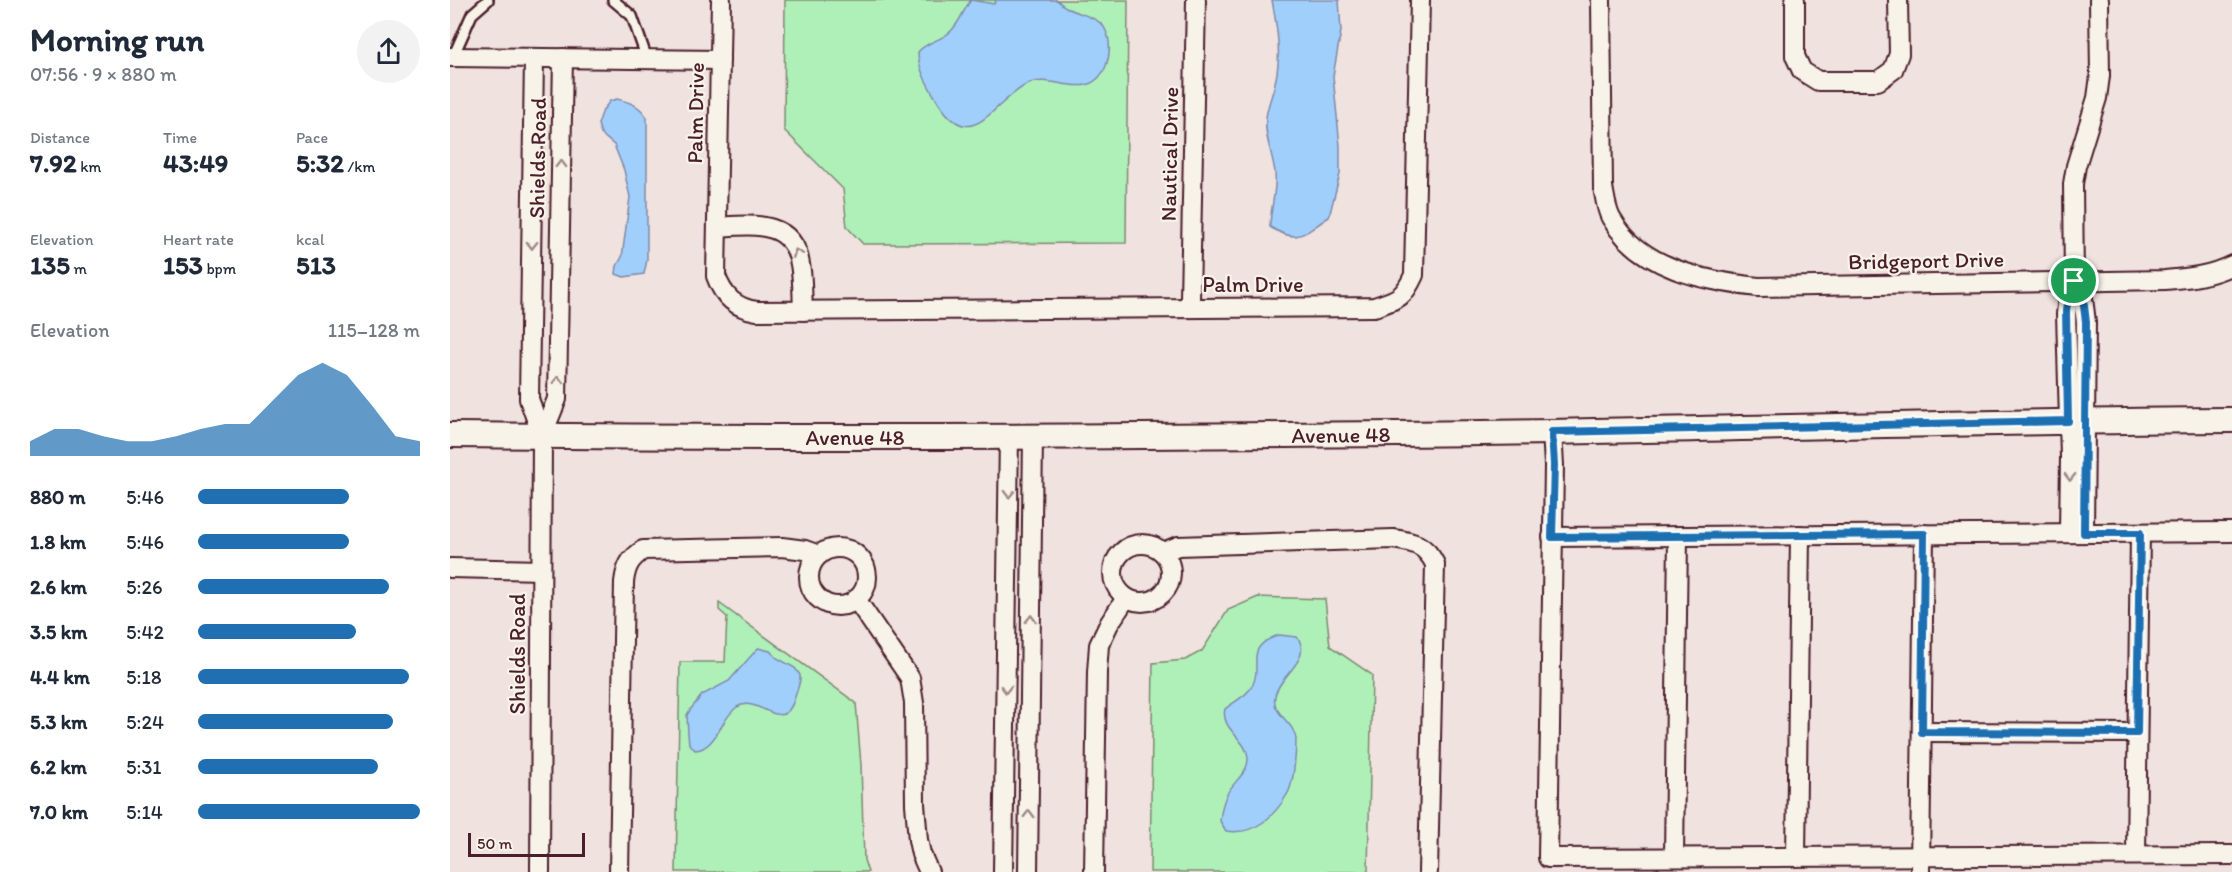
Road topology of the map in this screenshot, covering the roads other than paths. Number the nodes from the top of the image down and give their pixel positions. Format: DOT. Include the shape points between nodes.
graph roads {
  1 [pos="488,0"];
  2 [pos="613,0"];
  3 [pos="721,0"];
  4 [pos="1196,0"];
  5 [pos="1420,0"];
  6 [pos="1601,0"];
  7 [pos="1795,0"];
  8 [pos="1898,0"];
  9 [pos="2099,0"];
  10 [pos="452,57"];
  11 [pos="534,58"];
  12 [pos="563,58"];
  13 [pos="647,59"];
  14 [pos="720,60"];
  15 [pos="717,227"];
  16 [pos="2232,265"];
  17 [pos="2074,281"];
  18 [pos="1191,308"];
  19 [pos="803,311"];
  20 [pos="2066,322"];
  21 [pos="2086,322"];
  22 [pos="2232,420"];
  23 [pos="2080,425"];
  24 [pos="1552,432"];
  25 [pos="450,435"];
  26 [pos="542,435"];
  27 [pos="1021,435"];
  28 [pos="2232,532"];
  29 [pos="2076,533"];
  30 [pos="2140,533"];
  31 [pos="1924,534"];
  32 [pos="1800,535"];
  33 [pos="1678,536"];
  34 [pos="1552,537"];
  35 [pos="1163,552"];
  36 [pos="819,555"];
  37 [pos="450,568"];
  38 [pos="541,570"];
  39 [pos="1126,598"];
  40 [pos="856,599"];
  41 [pos="1922,732"];
  42 [pos="2137,733"];
  43 [pos="2136,855"];
  44 [pos="2232,855"];
  45 [pos="1674,857"];
  46 [pos="1796,857"];
  47 [pos="1920,864"];
  48 [pos="540,872"];
  49 [pos="619,872"];
  50 [pos="929,872"];
  51 [pos="1003,872"];
  52 [pos="1028,872"];
  53 [pos="1094,872"];
  54 [pos="1428,872"];
  1 -- 10 [label="lane" via="472,14"];
  2 -- 13 [label="lane" via="632,16"];
  3 -- 14 [label="street, Palm Drive"];
  4 -- 18 [label="street, Nautical Drive"];
  5 -- 18 [label="street, Palm Drive" via="1414,275 1408,288 1398,299 1374,307"];
  6 -- 17 [label="street, Bridgeport Drive" via="1603,187 1610,216 1628,242 1654,260 1720,283 1758,287"];
  7 -- 8 [label="street" via="1795,56 1802,71 1818,81 1878,81 1893,70 1899,54"];
  9 -- 17 [label="street" via="2097,98 2073,184"];
  10 -- 11 [label="street"];
  11 -- 12 [label="street"];
  11 -- 26 [label="street, Shields Road, one-way" via="529,399"];
  12 -- 13 [label="street"];
  26 -- 12 [label="street, Shields Road, one-way" via="557,399"];
  13 -- 14 [label="street"];
  14 -- 15 [label="street, Palm Drive"];
  19 -- 15 [label="street, one-way" via="800,260 790,239 772,228"];
  15 -- 19 [label="street, Palm Drive" via="716,276 726,296 746,310"];
  16 -- 17 [label="street, Bridgeport Drive" via="2193,278"];
  17 -- 20 [label="street"];
  17 -- 21 [label="street" via="2083,298"];
  18 -- 19 [label="street, Palm Drive"];
  20 -- 21 [label="street"];
  20 -- 23 [label="street"];
  21 -- 23 [label="street"];
  22 -- 23 [label="main road, Avenue 48"];
  23 -- 24 [label="main road, Avenue 48"];
  23 -- 29 [label="street" via="2070,457"];
  24 -- 27 [label="main road, Avenue 48"];
  24 -- 34 [label="street"];
  25 -- 26 [label="main road, Avenue 48"];
  26 -- 27 [label="main road, Avenue 48"];
  26 -- 38 [label="street, Shields Road"];
  27 -- 51 [label="street, one-way"];
  52 -- 27 [label="street, one-way"];
  28 -- 30 [label="street"];
  29 -- 30 [label="street"];
  29 -- 31 [label="street"];
  30 -- 42 [label="street"];
  31 -- 32 [label="street"];
  31 -- 41 [label="street"];
  32 -- 33 [label="street"];
  32 -- 46 [label="street"];
  33 -- 34 [label="street"];
  33 -- 45 [label="street"];
  34 -- 45 [label="street" via="1548,858"];
  35 -- 39 [label="street" via="1171,568 1168,587 1145,602"];
  35 -- 39 [label="street" via="1154,546 1135,544 1119,555 1112,573 1114,583"];
  35 -- 54 [label="street" via="1178,546 1393,539 1416,542 1429,552 1435,564"];
  36 -- 40 [label="street" via="809,572 812,591 827,604 837,606"];
  36 -- 40 [label="street" via="826,550 845,549 860,558 867,575"];
  36 -- 49 [label="street" via="782,547 643,550 631,558 624,582"];
  37 -- 38 [label="street"];
  38 -- 48 [label="street, Shields Road"];
  39 -- 53 [label="street" via="1099,645"];
  40 -- 50 [label="street" via="910,678 918,840"];
  41 -- 42 [label="street"];
  41 -- 47 [label="street"];
  42 -- 43 [label="street"];
  43 -- 44 [label="street"];
  43 -- 47 [label="street"];
  45 -- 46 [label="street"];
  46 -- 47 [label="street"];
}
